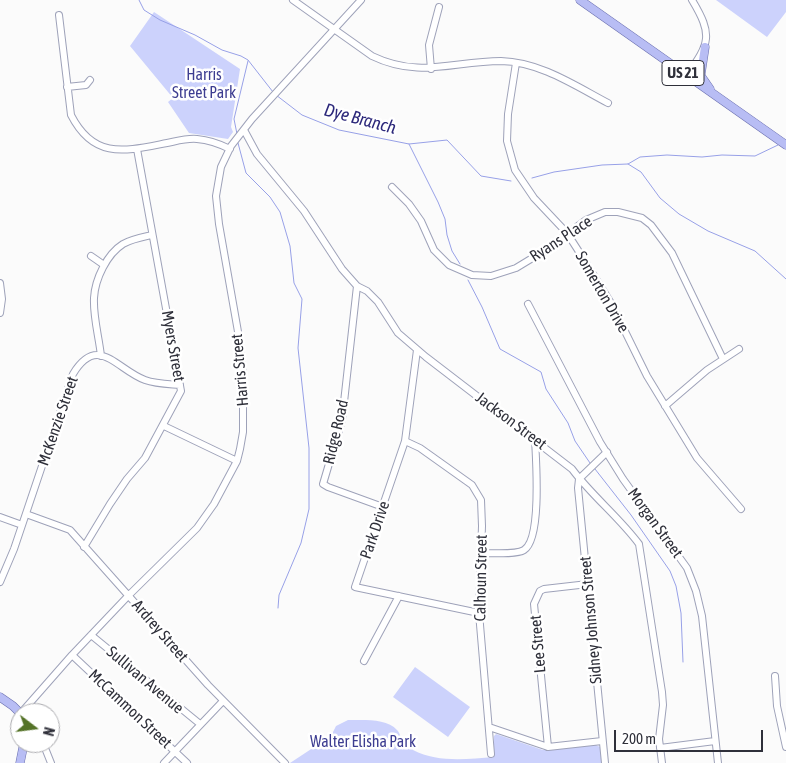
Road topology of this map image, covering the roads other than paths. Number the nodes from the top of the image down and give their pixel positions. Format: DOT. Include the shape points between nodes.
graph roads {
  1 [pos="293,0"];
  2 [pos="361,0"];
  3 [pos="580,0"];
  4 [pos="692,0"];
  5 [pos="439,7"];
  6 [pos="59,15"];
  7 [pos="335,28"];
  8 [pos="705,47"];
  9 [pos="516,63"];
  10 [pos="431,69"];
  11 [pos="687,75"];
  12 [pos="90,80"];
  13 [pos="67,87"];
  14 [pos="714,94"];
  15 [pos="608,103"];
  16 [pos="244,130"];
  17 [pos="786,145"];
  18 [pos="137,149"];
  19 [pos="230,149"];
  20 [pos="392,187"];
  21 [pos="567,234"];
  22 [pos="152,235"];
  23 [pos="91,256"];
  24 [pos="104,265"];
  25 [pos="0,283"];
  26 [pos="358,286"];
  27 [pos="528,304"];
  28 [pos="0,313"];
  29 [pos="740,349"];
  30 [pos="417,350"];
  31 [pos="101,356"];
  32 [pos="723,358"];
  33 [pos="180,385"];
  34 [pos="665,406"];
  35 [pos="164,426"];
  36 [pos="535,439"];
  37 [pos="405,441"];
  38 [pos="607,452"];
  39 [pos="237,461"];
  40 [pos="579,478"];
  41 [pos="383,507"];
  42 [pos="741,509"];
  43 [pos="26,514"];
  44 [pos="0,517"];
  45 [pos="22,525"];
  46 [pos="84,546"];
  47 [pos="482,553"];
  48 [pos="0,582"];
  49 [pos="588,584"];
  50 [pos="129,595"];
  51 [pos="399,596"];
  52 [pos="479,613"];
  53 [pos="91,635"];
  54 [pos="72,655"];
  55 [pos="364,661"];
  56 [pos="775,676"];
  57 [pos="223,700"];
  58 [pos="30,703"];
  59 [pos="200,724"];
  60 [pos="489,727"];
  61 [pos="602,740"];
  62 [pos="715,742"];
  63 [pos="548,747"];
  64 [pos="786,747"];
  65 [pos="660,748"];
  66 [pos="174,751"];
  67 [pos="491,754"];
  68 [pos="164,763"];
  69 [pos="187,763"];
  70 [pos="285,763"];
  71 [pos="605,763"];
  72 [pos="662,763"];
  73 [pos="718,763"];
  1 -- 7 [label="street"];
  2 -- 7 [label="street, Harris Street"];
  3 -- 11 [label="main road, US 21"];
  4 -- 8 [label="street" via="706,26"];
  5 -- 10 [label="street" via="429,45"];
  6 -- 13 [label="street"];
  7 -- 10 [label="street" via="372,56 386,62"];
  7 -- 16 [label="street, Harris Street"];
  8 -- 11 [label="street"];
  8 -- 14 [label="main road" via="701,76"];
  9 -- 10 [label="street" via="475,63"];
  9 -- 15 [label="street" via="546,70"];
  9 -- 21 [label="street, Somerton Drive" via="507,141 516,170 534,198"];
  11 -- 14 [label="main road, US 21"];
  12 -- 13 [label="street" via="86,85"];
  13 -- 18 [label="street" via="71,115 90,140 111,149"];
  14 -- 17 [label="main road, US 21"];
  16 -- 19 [label="street, Harris Street"];
  16 -- 26 [label="street, Jackson Street" via="257,154 294,198 342,270"];
  18 -- 19 [label="street" via="196,138"];
  18 -- 22 [label="street, Myers Street"];
  19 -- 39 [label="street, Harris Street" via="221,167 216,196 243,376 243,432"];
  20 -- 21 [label="street, Ryans Place" via="420,221 434,250 449,265 472,275 491,276 516,268"];
  21 -- 32 [label="street, Ryans Place" via="586,220 605,212 642,218 672,253"];
  21 -- 34 [label="street, Somerton Drive" via="611,303"];
  22 -- 24 [label="street" via="123,244"];
  22 -- 33 [label="street, Myers Street"];
  23 -- 24 [label="street"];
  24 -- 31 [label="street" via="94,297"];
  25 -- 28 [label="street"];
  26 -- 30 [label="street, Jackson Street" via="378,302 398,333"];
  26 -- 41 [label="street, Ridge Road" via="342,420 323,484"];
  27 -- 38 [label="street, Morgan Street"];
  29 -- 32 [label="street"];
  30 -- 36 [label="street, Jackson Street"];
  30 -- 37 [label="street, Park Drive"];
  31 -- 33 [label="street" via="145,380"];
  31 -- 43 [label="street, McKenzie Street" via="81,362 73,374"];
  32 -- 34 [label="street"];
  33 -- 35 [label="street, Myers Street" via="181,391"];
  34 -- 42 [label="street, Somerton Drive" via="697,458"];
  35 -- 39 [label="street"];
  35 -- 46 [label="street, Myers Street"];
  36 -- 40 [label="street, Jackson Street"];
  36 -- 47 [label="street" via="535,528 531,543 524,550"];
  37 -- 41 [label="street, Park Drive"];
  37 -- 47 [label="street, Calhoun Street" via="420,448 478,492 482,510"];
  38 -- 40 [label="street"];
  38 -- 62 [label="street, Morgan Street" via="687,568 696,591 702,616"];
  39 -- 50 [label="street, Harris Street" via="197,528"];
  40 -- 49 [label="street, Sidney Johnson Street"];
  40 -- 65 [label="street, Jackson Street" via="639,544 662,692"];
  41 -- 51 [label="street, Park Drive" via="355,588"];
  43 -- 45 [label="street, McKenzie Street"];
  43 -- 46 [label="street, Ardrey Street" via="70,530"];
  44 -- 45 [label="street"];
  45 -- 48 [label="street, McKenzie Street"];
  46 -- 50 [label="street, Ardrey Street"];
  47 -- 52 [label="street, Calhoun Street"];
  49 -- 61 [label="street, Sidney Johnson Street"];
  49 -- 63 [label="street, Lee Street" via="544,589 534,604"];
  50 -- 53 [label="street, Harris Street"];
  50 -- 57 [label="street, Ardrey Street"];
  51 -- 52 [label="street, Park Drive"];
  51 -- 55 [label="street"];
  52 -- 60 [label="street, Calhoun Street"];
  53 -- 54 [label="street, Harris Street"];
  53 -- 59 [label="street, Sullivan Avenue"];
  54 -- 58 [label="street, Harris Street"];
  54 -- 66 [label="street, McCammon Street"];
  56 -- 64 [label="street" via="777,706"];
  57 -- 59 [label="street"];
  57 -- 70 [label="street, Ardrey Street"];
  59 -- 66 [label="street"];
  60 -- 63 [label="street"];
  60 -- 67 [label="street, Calhoun Street"];
  61 -- 63 [label="street"];
  61 -- 71 [label="street, Sidney Johnson Street"];
  62 -- 65 [label="street"];
  62 -- 73 [label="street, Morgan Street"];
  65 -- 72 [label="street, Jackson Street"];
  66 -- 68 [label="street"];
  66 -- 69 [label="street, McCammon Street"];
}
